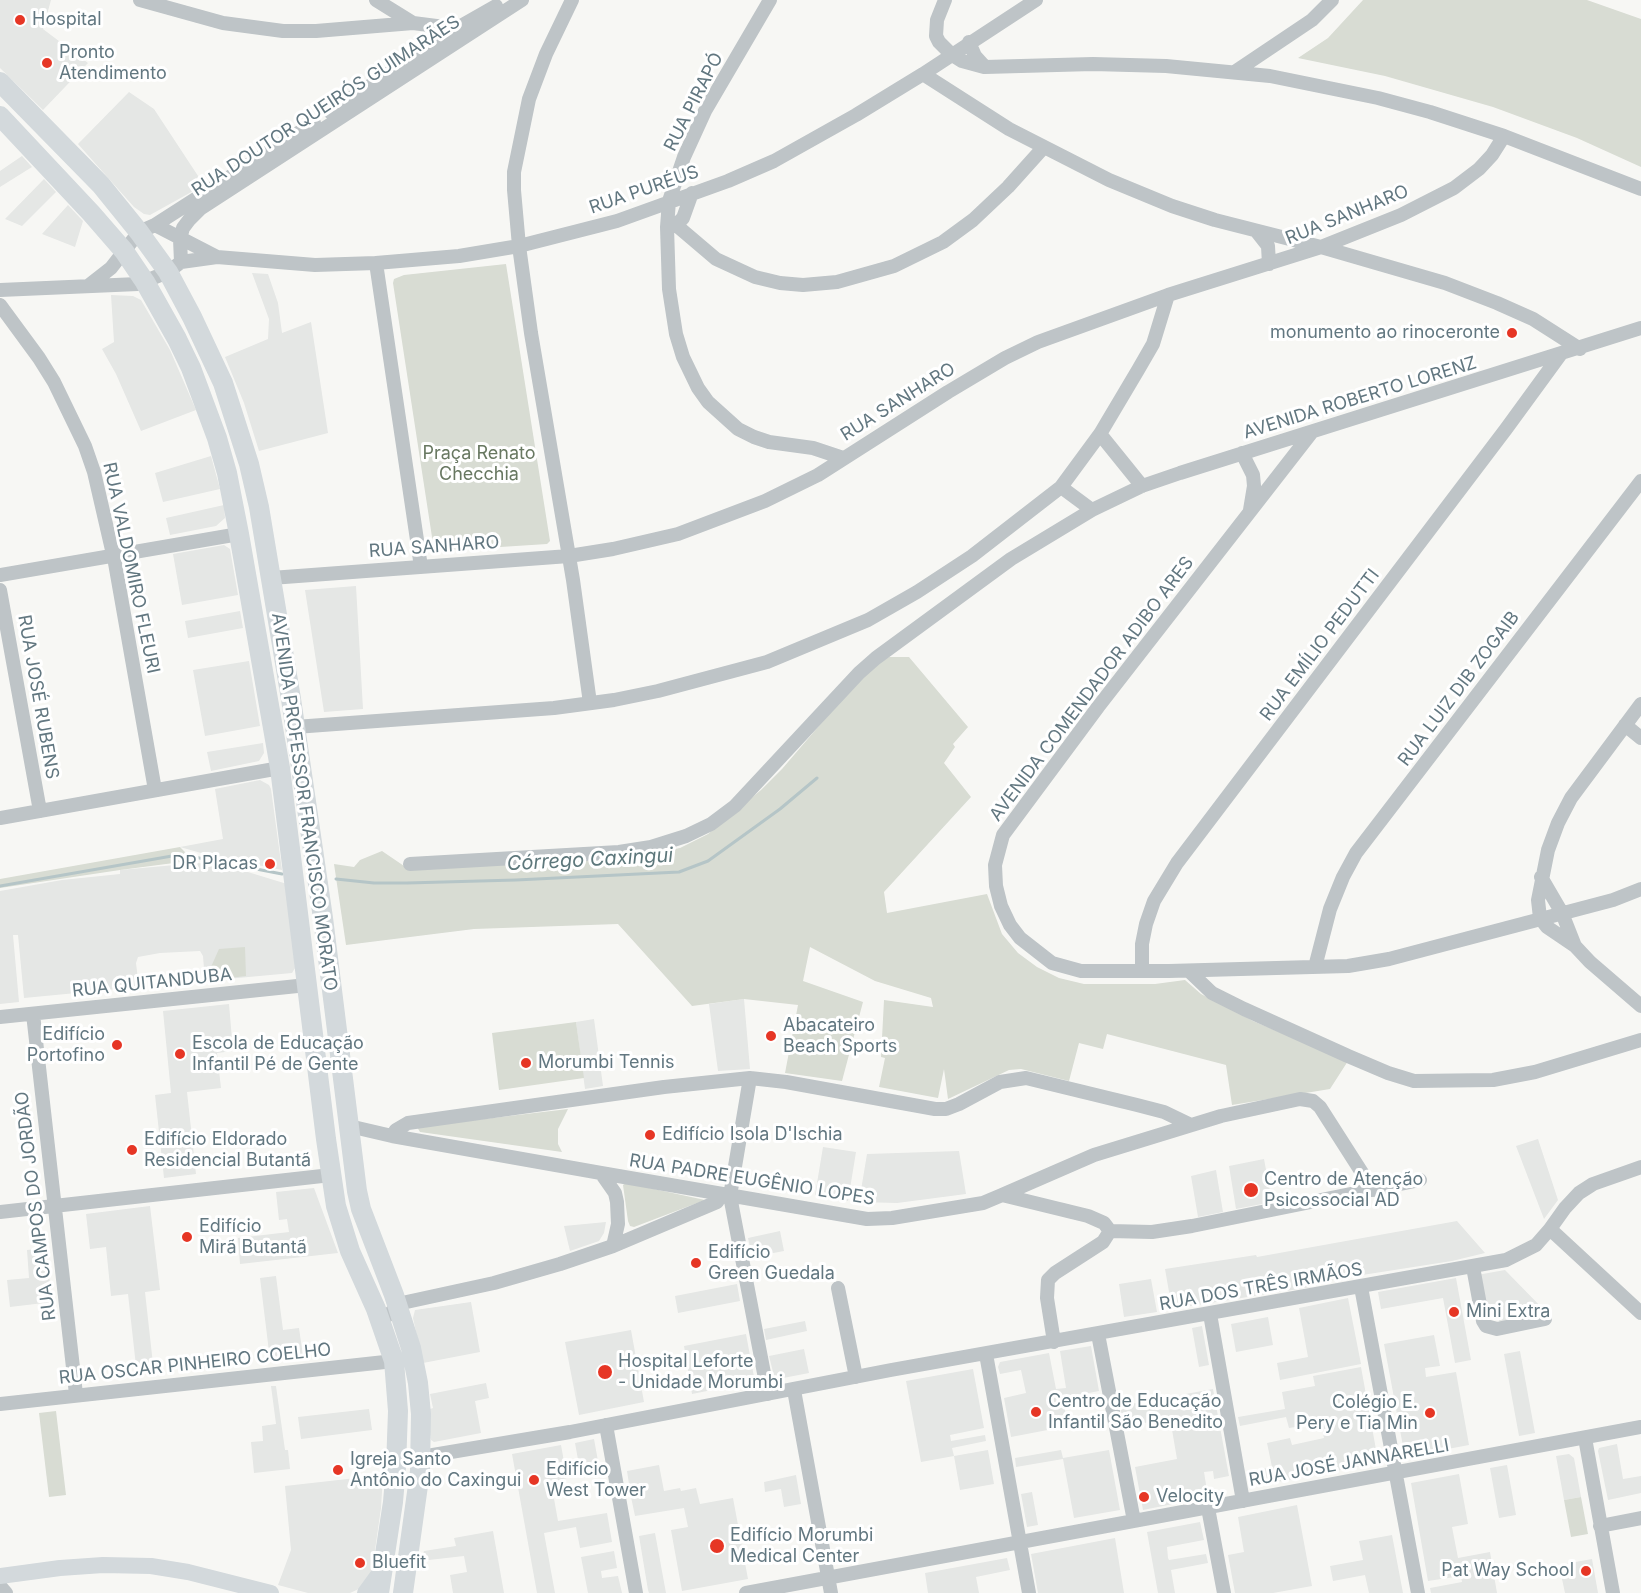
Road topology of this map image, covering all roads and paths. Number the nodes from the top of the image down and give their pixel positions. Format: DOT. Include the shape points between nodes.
graph roads {
  1 [pos="140,0"];
  2 [pos="376,0"];
  3 [pos="505,0"];
  4 [pos="522,0"];
  5 [pos="770,0"];
  6 [pos="945,0"];
  7 [pos="1036,0"];
  8 [pos="1332,0"];
  9 [pos="571,1"];
  10 [pos="418,24"];
  11 [pos="462,31"];
  12 [pos="445,37"];
  13 [pos="969,42"];
  14 [pos="951,54"];
  15 [pos="985,67"];
  16 [pos="1236,72"];
  17 [pos="922,74"];
  18 [pos="0,82"];
  19 [pos="0,116"];
  20 [pos="1504,136"];
  21 [pos="1043,148"];
  22 [pos="1641,189"];
  23 [pos="692,193"];
  24 [pos="669,201"];
  25 [pos="672,226"];
  26 [pos="147,228"];
  27 [pos="1257,232"];
  28 [pos="180,239"];
  29 [pos="519,246"];
  30 [pos="1321,248"];
  31 [pos="124,251"];
  32 [pos="217,257"];
  33 [pos="375,264"];
  34 [pos="1269,264"];
  35 [pos="174,267"];
  36 [pos="145,282"];
  37 [pos="88,286"];
  38 [pos="0,290"];
  39 [pos="1168,295"];
  40 [pos="0,305"];
  41 [pos="1641,328"];
  42 [pos="1580,349"];
  43 [pos="1560,355"];
  44 [pos="1312,432"];
  45 [pos="1100,434"];
  46 [pos="1242,453"];
  47 [pos="843,458"];
  48 [pos="1641,481"];
  49 [pos="1142,486"];
  50 [pos="1061,487"];
  51 [pos="1092,510"];
  52 [pos="1250,512"];
  53 [pos="239,534"];
  54 [pos="113,555"];
  55 [pos="569,556"];
  56 [pos="972,556"];
  57 [pos="422,567"];
  58 [pos="0,575"];
  59 [pos="985,577"];
  60 [pos="271,578"];
  61 [pos="0,590"];
  62 [pos="590,703"];
  63 [pos="1641,704"];
  64 [pos="295,726"];
  65 [pos="1625,726"];
  66 [pos="1641,738"];
  67 [pos="280,768"];
  68 [pos="155,790"];
  69 [pos="40,811"];
  70 [pos="0,818"];
  71 [pos="410,864"];
  72 [pos="1541,877"];
  73 [pos="1641,889"];
  74 [pos="1562,913"];
  75 [pos="1540,918"];
  76 [pos="1575,946"];
  77 [pos="1322,967"];
  78 [pos="1189,970"];
  79 [pos="1142,971"];
  80 [pos="307,985"];
  81 [pos="1641,1006"];
  82 [pos="33,1014"];
  83 [pos="0,1017"];
  84 [pos="1641,1040"];
  85 [pos="750,1078"];
  86 [pos="1191,1125"];
  87 [pos="349,1126"];
  88 [pos="392,1136"];
  89 [pos="1641,1167"];
  90 [pos="601,1173"];
  91 [pos="331,1175"];
  92 [pos="620,1176"];
  93 [pos="1420,1180"];
  94 [pos="1373,1190"];
  95 [pos="726,1195"];
  96 [pos="1002,1195"];
  97 [pos="55,1206"];
  98 [pos="0,1212"];
  99 [pos="1550,1229"];
  100 [pos="1110,1231"];
  101 [pos="631,1238"];
  102 [pos="613,1246"];
  103 [pos="1473,1267"];
  104 [pos="1361,1287"];
  105 [pos="838,1288"];
  106 [pos="397,1306"];
  107 [pos="1640,1311"];
  108 [pos="1210,1314"];
  109 [pos="1545,1319"];
  110 [pos="381,1321"];
  111 [pos="1098,1334"];
  112 [pos="1054,1342"];
  113 [pos="986,1354"];
  114 [pos="394,1361"];
  115 [pos="856,1377"];
  116 [pos="794,1390"];
  117 [pos="76,1394"];
  118 [pos="768,1394"];
  119 [pos="0,1404"];
  120 [pos="606,1425"];
  121 [pos="1641,1427"];
  122 [pos="1585,1438"];
  123 [pos="421,1457"];
  124 [pos="1395,1472"];
  125 [pos="1243,1501"];
  126 [pos="1208,1508"];
  127 [pos="1641,1518"];
  128 [pos="1134,1521"];
  129 [pos="1600,1526"];
  130 [pos="1020,1543"];
  131 [pos="381,1571"];
  132 [pos="0,1576"];
  133 [pos="828,1577"];
  134 [pos="0,1586"];
  135 [pos="6,1593"];
  136 [pos="271,1593"];
  137 [pos="365,1593"];
  138 [pos="379,1593"];
  139 [pos="403,1593"];
  140 [pos="636,1593"];
  141 [pos="746,1593"];
  142 [pos="831,1593"];
  143 [pos="1029,1593"];
  144 [pos="1224,1593"];
  145 [pos="1418,1593"];
  146 [pos="1613,1593"];
  1 -- 10 [label="street" via="223,23 283,31"];
  2 -- 10 [label="street"];
  3 -- 11 [label="street, RUA DOUTOR QUEIRÓS GUIMARÃES"];
  4 -- 11 [label="street, RUA DOUTOR QUEIRÓS GUIMARÃES"];
  5 -- 24 [label="street, RUA PIRAPÓ" via="705,111"];
  6 -- 14 [label="street" via="936,36"];
  7 -- 13 [label="street, RUA PURÉUS"];
  8 -- 16 [label="street" via="1312,20"];
  9 -- 29 [label="street" via="546,54 523,127 514,172"];
  10 -- 11 [label="street"];
  10 -- 12 [label="street"];
  11 -- 12 [label="street, RUA DOUTOR QUEIRÓS GUIMARÃES"];
  11 -- 28 [label="street, RUA DOUTOR QUEIRÓS GUIMARÃES" via="200,209 183,228"];
  12 -- 26 [label="street, RUA DOUTOR QUEIRÓS GUIMARÃES"];
  13 -- 14 [label="street, RUA PURÉUS"];
  13 -- 15 [label="street" via="975,57"];
  14 -- 15 [label="street" via="971,65"];
  14 -- 17 [label="street, RUA PURÉUS"];
  15 -- 16 [label="street" via="1093,64"];
  16 -- 20 [label="street" via="1378,98"];
  17 -- 21 [label="street"];
  17 -- 23 [label="street, RUA PURÉUS" via="774,161"];
  18 -- 26 [label="highway, AVENIDA PROFESSOR FRANCISCO MORATO"];
  19 -- 31 [label="highway, AVENIDA PROFESSOR FRANCISCO MORATO"];
  20 -- 22 [label="street"];
  20 -- 30 [label="street, RUA SANHARO" via="1479,169 1454,188"];
  21 -- 25 [label="street" via="974,220 944,242 894,266 837,282 803,285 755,277 716,259"];
  21 -- 27 [label="street" via="1172,206"];
  23 -- 24 [label="street, RUA PURÉUS"];
  23 -- 25 [label="street" via="686,213"];
  24 -- 25 [label="street, RUA PIRAPÓ"];
  24 -- 29 [label="street, RUA PURÉUS" via="616,221"];
  25 -- 47 [label="street, RUA PIRAPÓ" via="669,290 676,334 691,375 708,402 738,429 754,437"];
  26 -- 28 [label="street, RUA PURÉUS"];
  26 -- 31 [label="street, RUA DOUTOR QUEIRÓS GUIMARÃES"];
  26 -- 35 [label="highway, AVENIDA PROFESSOR FRANCISCO MORATO"];
  27 -- 30 [label="street"];
  27 -- 34 [label="street" via="1268,246"];
  28 -- 32 [label="street, RUA PURÉUS"];
  28 -- 35 [label="street"];
  29 -- 33 [label="street, RUA PURÉUS"];
  29 -- 55 [label="street"];
  30 -- 34 [label="street, RUA SANHARO"];
  30 -- 42 [label="street" via="1497,303 1533,319"];
  31 -- 36 [label="highway, AVENIDA PROFESSOR FRANCISCO MORATO"];
  31 -- 37 [label="street, RUA DOUTOR QUEIRÓS GUIMARÃES" via="103,276"];
  32 -- 33 [label="street, RUA PURÉUS" via="315,265"];
  32 -- 35 [label="street, RUA PURÉUS"];
  33 -- 57 [label="street"];
  34 -- 39 [label="street, RUA SANHARO"];
  35 -- 36 [label="street, RUA PURÉUS"];
  35 -- 60 [label="highway, AVENIDA PROFESSOR FRANCISCO MORATO" via="237,421 259,507"];
  36 -- 37 [label="street, RUA PURÉUS"];
  36 -- 53 [label="highway, AVENIDA PROFESSOR FRANCISCO MORATO" via="177,339 218,438"];
  37 -- 38 [label="street, RUA PURÉUS"];
  39 -- 45 [label="street" via="1153,344"];
  39 -- 47 [label="street, RUA SANHARO" via="1063,332 1005,358"];
  40 -- 54 [label="street, RUA VALDOMIRO FLEURI" via="54,382 85,446"];
  41 -- 42 [label="street, AVENIDA ROBERTO LORENZ"];
  42 -- 43 [label="street, AVENIDA ROBERTO LORENZ"];
  43 -- 44 [label="street, AVENIDA ROBERTO LORENZ"];
  43 -- 79 [label="street, RUA EMÍLIO PEDUTTI" via="1178,864 1154,901 1146,924"];
  44 -- 46 [label="street, AVENIDA ROBERTO LORENZ"];
  44 -- 52 [label="street, AVENIDA COMENDADOR ADIBO ARES"];
  45 -- 49 [label="street"];
  45 -- 50 [label="street"];
  46 -- 49 [label="street, AVENIDA ROBERTO LORENZ"];
  46 -- 52 [label="street" via="1253,475"];
  47 -- 55 [label="street, RUA SANHARO" via="765,501 678,534"];
  48 -- 77 [label="street, RUA LUIZ DIB ZOGAIB" via="1356,853 1330,909"];
  49 -- 51 [label="street, AVENIDA ROBERTO LORENZ"];
  50 -- 51 [label="street"];
  50 -- 56 [label="street"];
  51 -- 59 [label="street, AVENIDA ROBERTO LORENZ"];
  52 -- 79 [label="street, AVENIDA COMENDADOR ADIBO ARES" via="1013,820 997,853 996,886 1001,906 1015,932 1034,951 1066,968"];
  53 -- 54 [label="street"];
  53 -- 67 [label="highway, AVENIDA PROFESSOR FRANCISCO MORATO"];
  54 -- 58 [label="street"];
  54 -- 68 [label="street, RUA VALDOMIRO FLEURI"];
  55 -- 57 [label="street, RUA SANHARO"];
  55 -- 62 [label="street"];
  56 -- 59 [label="street"];
  56 -- 62 [label="street" via="868,620 767,662 658,691"];
  57 -- 60 [label="street, RUA SANHARO"];
  59 -- 71 [label="street, AVENIDA ROBERTO LORENZ" via="859,673 759,782 711,824 651,847 619,852"];
  60 -- 64 [label="highway, AVENIDA PROFESSOR FRANCISCO MORATO"];
  61 -- 69 [label="street, RUA JOSÉ RUBENS"];
  62 -- 64 [label="street"];
  63 -- 65 [label="street"];
  64 -- 87 [label="highway, AVENIDA PROFESSOR FRANCISCO MORATO"];
  65 -- 66 [label="street"];
  65 -- 72 [label="street" via="1567,807"];
  67 -- 68 [label="street"];
  67 -- 80 [label="highway, AVENIDA PROFESSOR FRANCISCO MORATO"];
  68 -- 69 [label="street"];
  69 -- 70 [label="street"];
  72 -- 74 [label="street"];
  72 -- 75 [label="street"];
  73 -- 74 [label="street, AVENIDA COMENDADOR ADIBO ARES"];
  74 -- 75 [label="street, AVENIDA COMENDADOR ADIBO ARES"];
  74 -- 76 [label="street"];
  75 -- 76 [label="street"];
  75 -- 77 [label="street, AVENIDA COMENDADOR ADIBO ARES" via="1367,964"];
  76 -- 81 [label="street"];
  77 -- 78 [label="street, AVENIDA COMENDADOR ADIBO ARES"];
  78 -- 79 [label="street, AVENIDA COMENDADOR ADIBO ARES"];
  78 -- 84 [label="street" via="1212,993 1244,1009 1414,1081 1492,1080 1534,1072"];
  80 -- 82 [label="street, RUA QUITANDUBA"];
  80 -- 91 [label="highway, AVENIDA PROFESSOR FRANCISCO MORATO"];
  82 -- 83 [label="street, RUA QUITANDUBA"];
  82 -- 97 [label="street, RUA CAMPOS DO JORDÃO"];
  85 -- 86 [label="street" via="945,1109 1000,1082 1026,1078 1164,1112"];
  85 -- 88 [label="street" via="408,1123"];
  85 -- 95 [label="street"];
  86 -- 94 [label="street, RUA PADRE EUGÊNIO LOPES" via="1257,1107 1300,1099 1313,1101"];
  86 -- 96 [label="street, RUA PADRE EUGÊNIO LOPES" via="1094,1155"];
  87 -- 88 [label="street, RUA PADRE EUGÊNIO LOPES"];
  87 -- 106 [label="highway, AVENIDA PROFESSOR FRANCISCO MORATO" via="361,1209"];
  88 -- 90 [label="street, RUA PADRE EUGÊNIO LOPES"];
  89 -- 99 [label="street, RUA DOS TRÊS IRMÃOS" via="1579,1193"];
  90 -- 92 [label="street, RUA PADRE EUGÊNIO LOPES"];
  90 -- 102 [label="street" via="617,1202"];
  91 -- 97 [label="street"];
  91 -- 110 [label="highway, AVENIDA PROFESSOR FRANCISCO MORATO" via="343,1229"];
  92 -- 95 [label="street, RUA PADRE EUGÊNIO LOPES"];
  92 -- 101 [label="street" via="624,1229"];
  93 -- 94 [label="street"];
  94 -- 100 [label="street" via="1192,1226 1152,1232"];
  95 -- 96 [label="street, RUA PADRE EUGÊNIO LOPES" via="879,1219 982,1203"];
  95 -- 101 [label="street"];
  95 -- 118 [label="street"];
  96 -- 100 [label="street" via="1088,1216 1104,1223"];
  97 -- 98 [label="street"];
  97 -- 117 [label="street, RUA CAMPOS DO JORDÃO"];
  99 -- 103 [label="street, RUA DOS TRÊS IRMÃOS" via="1523,1253"];
  99 -- 107 [label="street"];
  100 -- 112 [label="street" via="1103,1242 1048,1280"];
  101 -- 102 [label="street"];
  102 -- 106 [label="street" via="527,1274"];
  103 -- 104 [label="street, RUA DOS TRÊS IRMÃOS"];
  103 -- 109 [label="street" via="1486,1326 1497,1329"];
  104 -- 108 [label="street, RUA DOS TRÊS IRMÃOS"];
  104 -- 124 [label="street"];
  105 -- 115 [label="street"];
  106 -- 110 [label="street"];
  106 -- 123 [label="highway, AVENIDA PROFESSOR FRANCISCO MORATO" via="418,1383"];
  108 -- 111 [label="street, RUA DOS TRÊS IRMÃOS"];
  108 -- 125 [label="street"];
  110 -- 114 [label="highway, AVENIDA PROFESSOR FRANCISCO MORATO"];
  111 -- 112 [label="street, RUA DOS TRÊS IRMÃOS"];
  111 -- 128 [label="street"];
  112 -- 113 [label="street, RUA DOS TRÊS IRMÃOS"];
  113 -- 115 [label="street, RUA DOS TRÊS IRMÃOS"];
  113 -- 130 [label="street"];
  114 -- 117 [label="street, RUA OSCAR PINHEIRO COELHO"];
  114 -- 131 [label="highway, AVENIDA PROFESSOR FRANCISCO MORATO" via="398,1411 396,1467"];
  115 -- 116 [label="street, RUA DOS TRÊS IRMÃOS"];
  116 -- 118 [label="street, RUA DOS TRÊS IRMÃOS"];
  116 -- 133 [label="street"];
  117 -- 119 [label="street, RUA OSCAR PINHEIRO COELHO"];
  118 -- 120 [label="street, RUA DOS TRÊS IRMÃOS"];
  120 -- 123 [label="street, RUA DOS TRÊS IRMÃOS"];
  120 -- 140 [label="street"];
  121 -- 122 [label="street, RUA JOSÉ JANNARELLI"];
  122 -- 124 [label="street, RUA JOSÉ JANNARELLI"];
  122 -- 129 [label="street"];
  123 -- 139 [label="highway, AVENIDA PROFESSOR FRANCISCO MORATO"];
  124 -- 125 [label="street, RUA JOSÉ JANNARELLI"];
  124 -- 145 [label="street"];
  125 -- 126 [label="street, RUA JOSÉ JANNARELLI"];
  126 -- 128 [label="street, RUA JOSÉ JANNARELLI"];
  126 -- 144 [label="street"];
  127 -- 129 [label="street"];
  128 -- 130 [label="street, RUA JOSÉ JANNARELLI"];
  129 -- 146 [label="street"];
  130 -- 133 [label="street, RUA JOSÉ JANNARELLI"];
  130 -- 143 [label="street"];
  131 -- 137 [label="main road"];
  131 -- 138 [label="highway, AVENIDA PROFESSOR FRANCISCO MORATO"];
  132 -- 136 [label="main road" via="103,1565 152,1566"];
  133 -- 141 [label="street, RUA JOSÉ JANNARELLI"];
  133 -- 142 [label="street"];
  134 -- 135 [label="street"];
}
